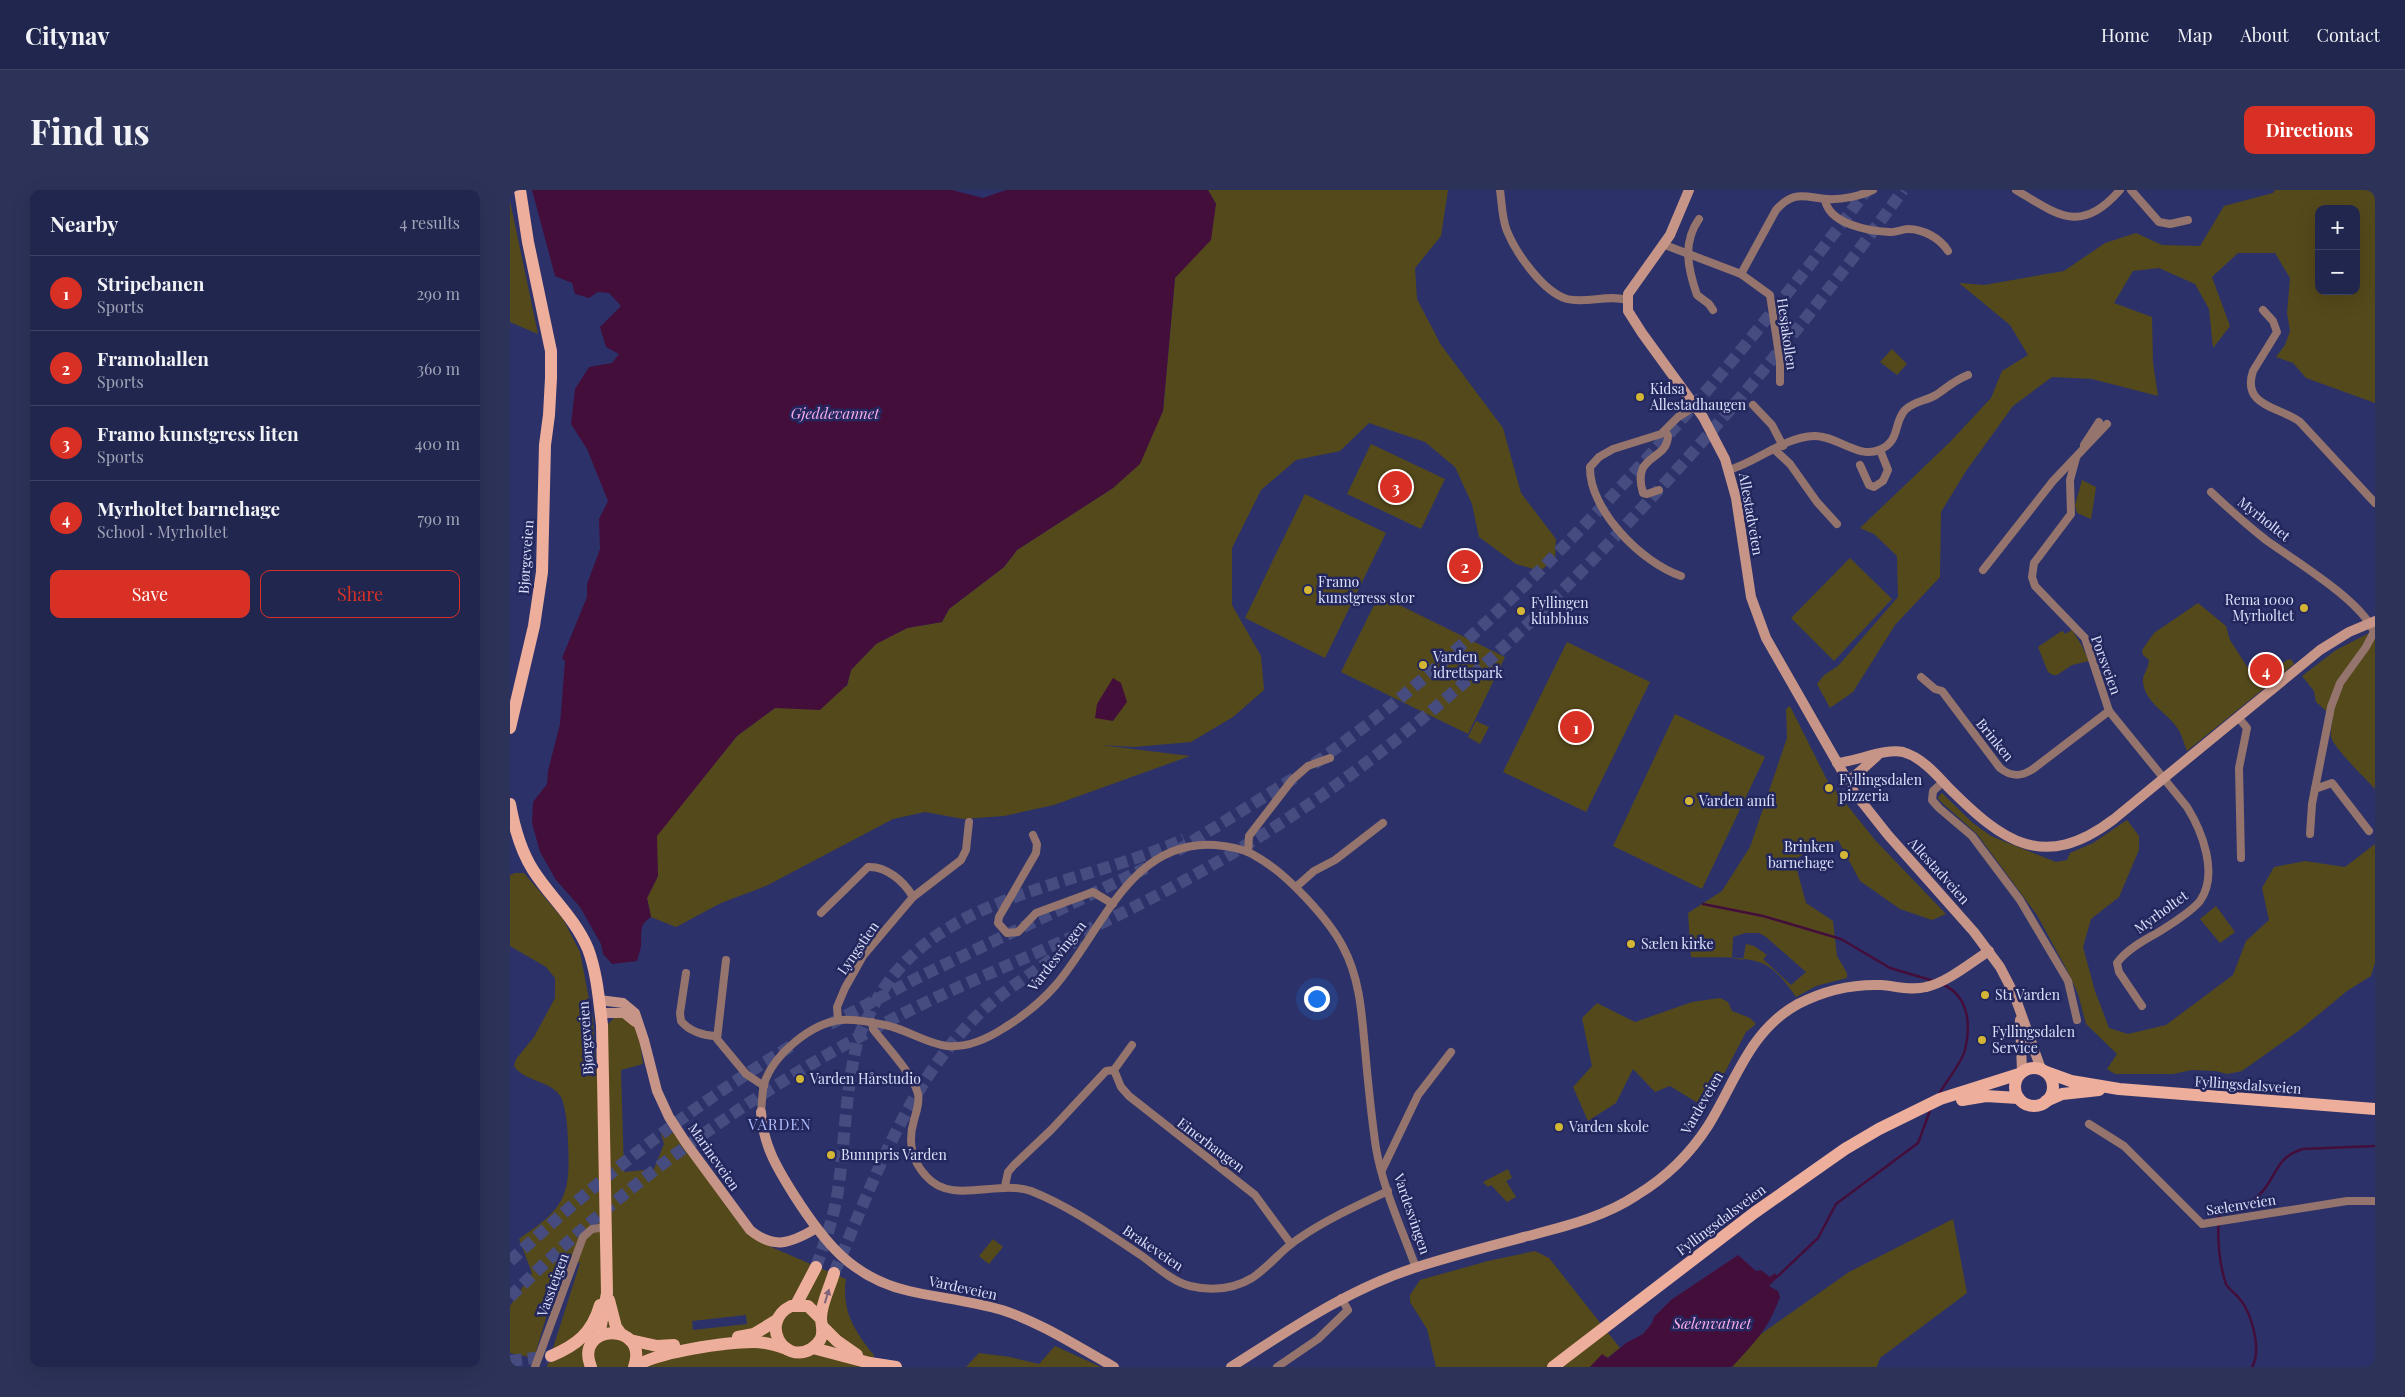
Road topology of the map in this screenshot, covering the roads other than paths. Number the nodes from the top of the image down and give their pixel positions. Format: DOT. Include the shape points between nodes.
graph roads {
  1 [pos="520,190"];
  2 [pos="1500,190"];
  3 [pos="1689,190"];
  4 [pos="1873,190"];
  5 [pos="2016,190"];
  6 [pos="2120,190"];
  7 [pos="2131,190"];
  8 [pos="1805,192"];
  9 [pos="1825,199"];
  10 [pos="1699,219"];
  11 [pos="2188,220"];
  12 [pos="1665,245"];
  13 [pos="1948,250"];
  14 [pos="1688,255"];
  15 [pos="1741,274"];
  16 [pos="1628,300"];
  17 [pos="1713,310"];
  18 [pos="2263,310"];
  19 [pos="1968,375"];
  20 [pos="1780,382"];
  21 [pos="1753,404"];
  22 [pos="1694,407"];
  23 [pos="2103,423"];
  24 [pos="1664,431"];
  25 [pos="1783,446"];
  26 [pos="1775,450"];
  27 [pos="1880,450"];
  28 [pos="2076,458"];
  29 [pos="1860,465"];
  30 [pos="1729,470"];
  31 [pos="1659,490"];
  32 [pos="2210,492"];
  33 [pos="2374,501"];
  34 [pos="1837,524"];
  35 [pos="1983,570"];
  36 [pos="1681,576"];
  37 [pos="2373,622"];
  38 [pos="1921,677"];
  39 [pos="2109,711"];
  40 [pos="2238,717"];
  41 [pos="510,728"];
  42 [pos="1882,752"];
  43 [pos="1330,758"];
  44 [pos="1837,763"];
  45 [pos="2165,777"];
  46 [pos="1848,782"];
  47 [pos="1943,782"];
  48 [pos="2315,790"];
  49 [pos="510,804"];
  50 [pos="969,822"];
  51 [pos="1383,823"];
  52 [pos="2369,831"];
  53 [pos="2310,834"];
  54 [pos="1033,835"];
  55 [pos="1248,852"];
  56 [pos="2240,858"];
  57 [pos="1296,887"];
  58 [pos="913,897"];
  59 [pos="1113,904"];
  60 [pos="821,913"];
  61 [pos="1989,951"];
  62 [pos="726,960"];
  63 [pos="686,973"];
  64 [pos="600,1006"];
  65 [pos="2142,1006"];
  66 [pos="2020,1014"];
  67 [pos="838,1020"];
  68 [pos="2077,1020"];
  69 [pos="872,1022"];
  70 [pos="716,1036"];
  71 [pos="1132,1045"];
  72 [pos="1451,1052"];
  73 [pos="1114,1070"];
  74 [pos="2044,1071"];
  75 [pos="2020,1073"];
  76 [pos="764,1086"];
  77 [pos="2119,1089"];
  78 [pos="2018,1098"];
  79 [pos="2045,1102"];
  80 [pos="2375,1109"];
  81 [pos="1916,1111"];
  82 [pos="761,1112"];
  83 [pos="2089,1124"];
  84 [pos="1382,1170"];
  85 [pos="1005,1186"];
  86 [pos="1388,1191"];
  87 [pos="2375,1201"];
  88 [pos="608,1227"];
  89 [pos="815,1229"];
  90 [pos="1291,1244"];
  91 [pos="816,1267"];
  92 [pos="1416,1268"];
  93 [pos="834,1273"];
  94 [pos="607,1286"];
  95 [pos="1341,1298"];
  96 [pos="796,1305"];
  97 [pos="777,1320"];
  98 [pos="822,1323"];
  99 [pos="626,1337"];
  100 [pos="595,1340"];
  101 [pos="814,1348"];
  102 [pos="790,1350"];
  103 [pos="870,1363"];
  104 [pos="535,1367"];
  105 [pos="591,1367"];
  106 [pos="634,1367"];
  107 [pos="896,1367"];
  108 [pos="1114,1367"];
  109 [pos="1232,1367"];
  110 [pos="1277,1367"];
  111 [pos="1554,1367"];
  1 -- 41 [label="main road, Bjørgeveien" via="546,326 542,421 545,445 542,572 534,626"];
  2 -- 16 [label="street" via="1507,231 1541,283 1567,299 1612,297"];
  3 -- 12 [label="main road"];
  4 -- 9 [label="street"];
  5 -- 6 [label="street" via="2050,211 2077,218 2097,212"];
  7 -- 11 [label="street" via="2159,222 2170,224"];
  8 -- 9 [label="street"];
  8 -- 15 [label="street" via="1781,202"];
  9 -- 13 [label="street" via="1830,210 1850,224 1887,232 1919,231 1935,238"];
  10 -- 14 [label="street" via="1690,233"];
  12 -- 14 [label="street, Hesjakollen"];
  12 -- 16 [label="main road" via="1633,285"];
  14 -- 15 [label="street, Hesjakollen"];
  14 -- 17 [label="street" via="1697,295"];
  15 -- 20 [label="street, Hesjakollen" via="1770,295"];
  16 -- 22 [label="main road, Allestadveien" via="1628,310 1642,334"];
  18 -- 33 [label="street" via="2277,332 2253,371 2253,392 2263,404 2292,415 2300,422"];
  19 -- 27 [label="street" via="1954,380 1935,396 1918,401 1906,410 1894,438"];
  21 -- 25 [label="street" via="1772,426"];
  22 -- 24 [label="street"];
  22 -- 30 [label="main road, Allestadveien" via="1713,434"];
  23 -- 28 [label="street"];
  24 -- 31 [label="street" via="1668,436 1667,445 1644,464 1641,471 1643,493"];
  24 -- 36 [label="street" via="1599,456 1590,467 1590,480 1600,504 1616,528 1657,562"];
  25 -- 26 [label="street"];
  25 -- 27 [label="street" via="1816,436 1865,452"];
  26 -- 30 [label="street"];
  26 -- 34 [label="street" via="1790,464"];
  27 -- 29 [label="street" via="1888,470 1879,486 1869,485"];
  28 -- 35 [label="street" via="2053,481"];
  28 -- 39 [label="street, Porsveien" via="2070,480 2071,514 2038,556 2032,577 2039,591 2085,638"];
  30 -- 44 [label="main road, Allestadveien" via="1752,597 1762,627"];
  32 -- 37 [label="street, Myrholtet"];
  37 -- 40 [label="main road" via="2330,643"];
  37 -- 48 [label="street" via="2372,638 2340,683 2331,707"];
  38 -- 39 [label="street, Brinken" via="1942,691 2000,768 2012,775 2033,769"];
  39 -- 45 [label="street, Porsveien"];
  40 -- 45 [label="main road"];
  40 -- 56 [label="street" via="2248,728 2239,768"];
  42 -- 44 [label="main road" via="1855,762"];
  42 -- 46 [label="main road"];
  42 -- 47 [label="main road" via="1896,751 1913,756"];
  43 -- 55 [label="street" via="1308,766 1292,780 1249,836"];
  44 -- 46 [label="main road, Allestadveien"];
  45 -- 47 [label="main road" via="2098,831 2070,844 2054,846 2021,843 2006,837 1980,818"];
  45 -- 65 [label="street, Myrholtet" via="2197,823 2206,851 2206,880 2204,892 2195,906 2117,963 2119,972"];
  46 -- 61 [label="main road, Allestadveien" via="1888,836"];
  47 -- 68 [label="street" via="1933,791 1932,800 1972,836 2020,900 2068,981"];
  48 -- 52 [label="street" via="2332,783"];
  48 -- 53 [label="street"];
  49 -- 64 [label="main road, Bjørgeveien" via="531,868 569,915 588,949"];
  50 -- 58 [label="street, Lyngstien" via="966,850 961,860"];
  51 -- 57 [label="street"];
  54 -- 59 [label="street, Vardesvingen" via="1036,853 999,917 998,923 1003,931 1018,932 1036,913 1093,892"];
  55 -- 57 [label="street, Vardesvingen" via="1272,866"];
  55 -- 59 [label="street, Vardesvingen" via="1204,844 1170,852 1146,866"];
  57 -- 84 [label="street, Vardesvingen" via="1334,933 1354,975 1372,1118"];
  58 -- 60 [label="street" via="892,874 868,867"];
  58 -- 67 [label="street, Lyngstien" via="854,971 837,1007"];
  59 -- 69 [label="street, Vardesvingen" via="1049,992 1018,1019 988,1038 947,1046"];
  61 -- 66 [label="main road, Allestadveien" via="2007,979"];
  61 -- 92 [label="main road, Vardeveien" via="1927,987 1860,985 1826,992 1800,1003 1775,1020 1757,1039 1695,1143 1669,1172 1640,1194 1590,1219"];
  62 -- 70 [label="street"];
  63 -- 70 [label="street" via="681,1021 688,1028"];
  64 -- 88 [label="main road, Bjørgeveien"];
  64 -- 89 [label="main road, Marineveien" via="624,1013 641,1028 657,1091 669,1117 746,1225 764,1240 779,1243 795,1240"];
  66 -- 74 [label="main road, Allestadveien"];
  66 -- 75 [label="main road, Allestadveien"];
  67 -- 69 [label="street, Vardesvingen"];
  67 -- 76 [label="street, Vardesvingen" via="810,1031 790,1046 771,1070"];
  69 -- 85 [label="street, Brakeveien" via="873,1029 916,1087 918,1104 910,1134 916,1163 923,1173 936,1184 954,1191"];
  70 -- 76 [label="street" via="746,1074"];
  71 -- 73 [label="street"];
  72 -- 84 [label="street, Vardesvingen" via="1418,1095"];
  73 -- 85 [label="street" via="1106,1071 1014,1165 1008,1172"];
  73 -- 90 [label="street, Einerhaugen" via="1129,1096 1255,1195"];
  74 -- 75 [label="main road" via="2031,1068"];
  74 -- 77 [label="main road, Fyllingsdalsveien" via="2071,1081"];
  74 -- 79 [label="main road" via="2053,1086"];
  75 -- 78 [label="main road" via="2014,1087"];
  75 -- 81 [label="main road, Fyllingsdalsveien" via="1954,1094"];
  76 -- 82 [label="street, Vardesvingen"];
  77 -- 79 [label="main road, Fyllingsdalsveien" via="2062,1094"];
  77 -- 80 [label="main road, Fyllingsdalsveien"];
  78 -- 79 [label="main road" via="2034,1106"];
  78 -- 81 [label="main road, Fyllingsdalsveien" via="1986,1096"];
  81 -- 111 [label="main road, Fyllingsdalsveien" via="1861,1139 1788,1187"];
  82 -- 89 [label="main road, Vardesvingen" via="769,1153"];
  83 -- 87 [label="street, Sælenveien" via="2124,1146 2202,1224 2347,1201"];
  84 -- 86 [label="street, Vardesvingen"];
  85 -- 90 [label="street, Brakeveien" via="1028,1190 1077,1213 1188,1286 1219,1289 1238,1285 1266,1267"];
  86 -- 90 [label="street, Brakeveien"];
  86 -- 92 [label="street, Vardesvingen"];
  88 -- 94 [label="main road, Bjørgeveien"];
  88 -- 104 [label="street, Vassteigen" via="592,1229 584,1237"];
  89 -- 108 [label="main road, Vardeveien" via="849,1264 879,1281 909,1291 1004,1311 1046,1329"];
  91 -- 96 [label="main road"];
  92 -- 95 [label="main road, Vardeveien"];
  98 -- 93 [label="main road, one-way"];
  94 -- 99 [label="main road, Bjørgeveien" via="616,1327"];
  94 -- 100 [label="main road, Bjørgeveien"];
  94 -- 100 [label="main road" via="585,1336 574,1346 551,1356 577,1352"];
  95 -- 109 [label="main road, Vardeveien"];
  95 -- 110 [label="street" via="1348,1310 1318,1338"];
  96 -- 97 [label="main road" via="786,1309"];
  96 -- 98 [label="main road" via="808,1306"];
  97 -- 99 [label="main road" via="754,1334 735,1338 657,1346"];
  97 -- 102 [label="main road" via="776,1335"];
  98 -- 101 [label="main road" via="821,1338"];
  98 -- 103 [label="main road" via="837,1342"];
  99 -- 100 [label="main road" via="607,1333"];
  99 -- 106 [label="main road, Bjørgeveien" via="636,1349"];
  100 -- 105 [label="main road, Bjørgeveien" via="588,1358"];
  101 -- 102 [label="main road" via="802,1352"];
  101 -- 103 [label="main road"];
  102 -- 106 [label="main road" via="765,1343 733,1344 661,1355"];
  103 -- 107 [label="main road"];
}
